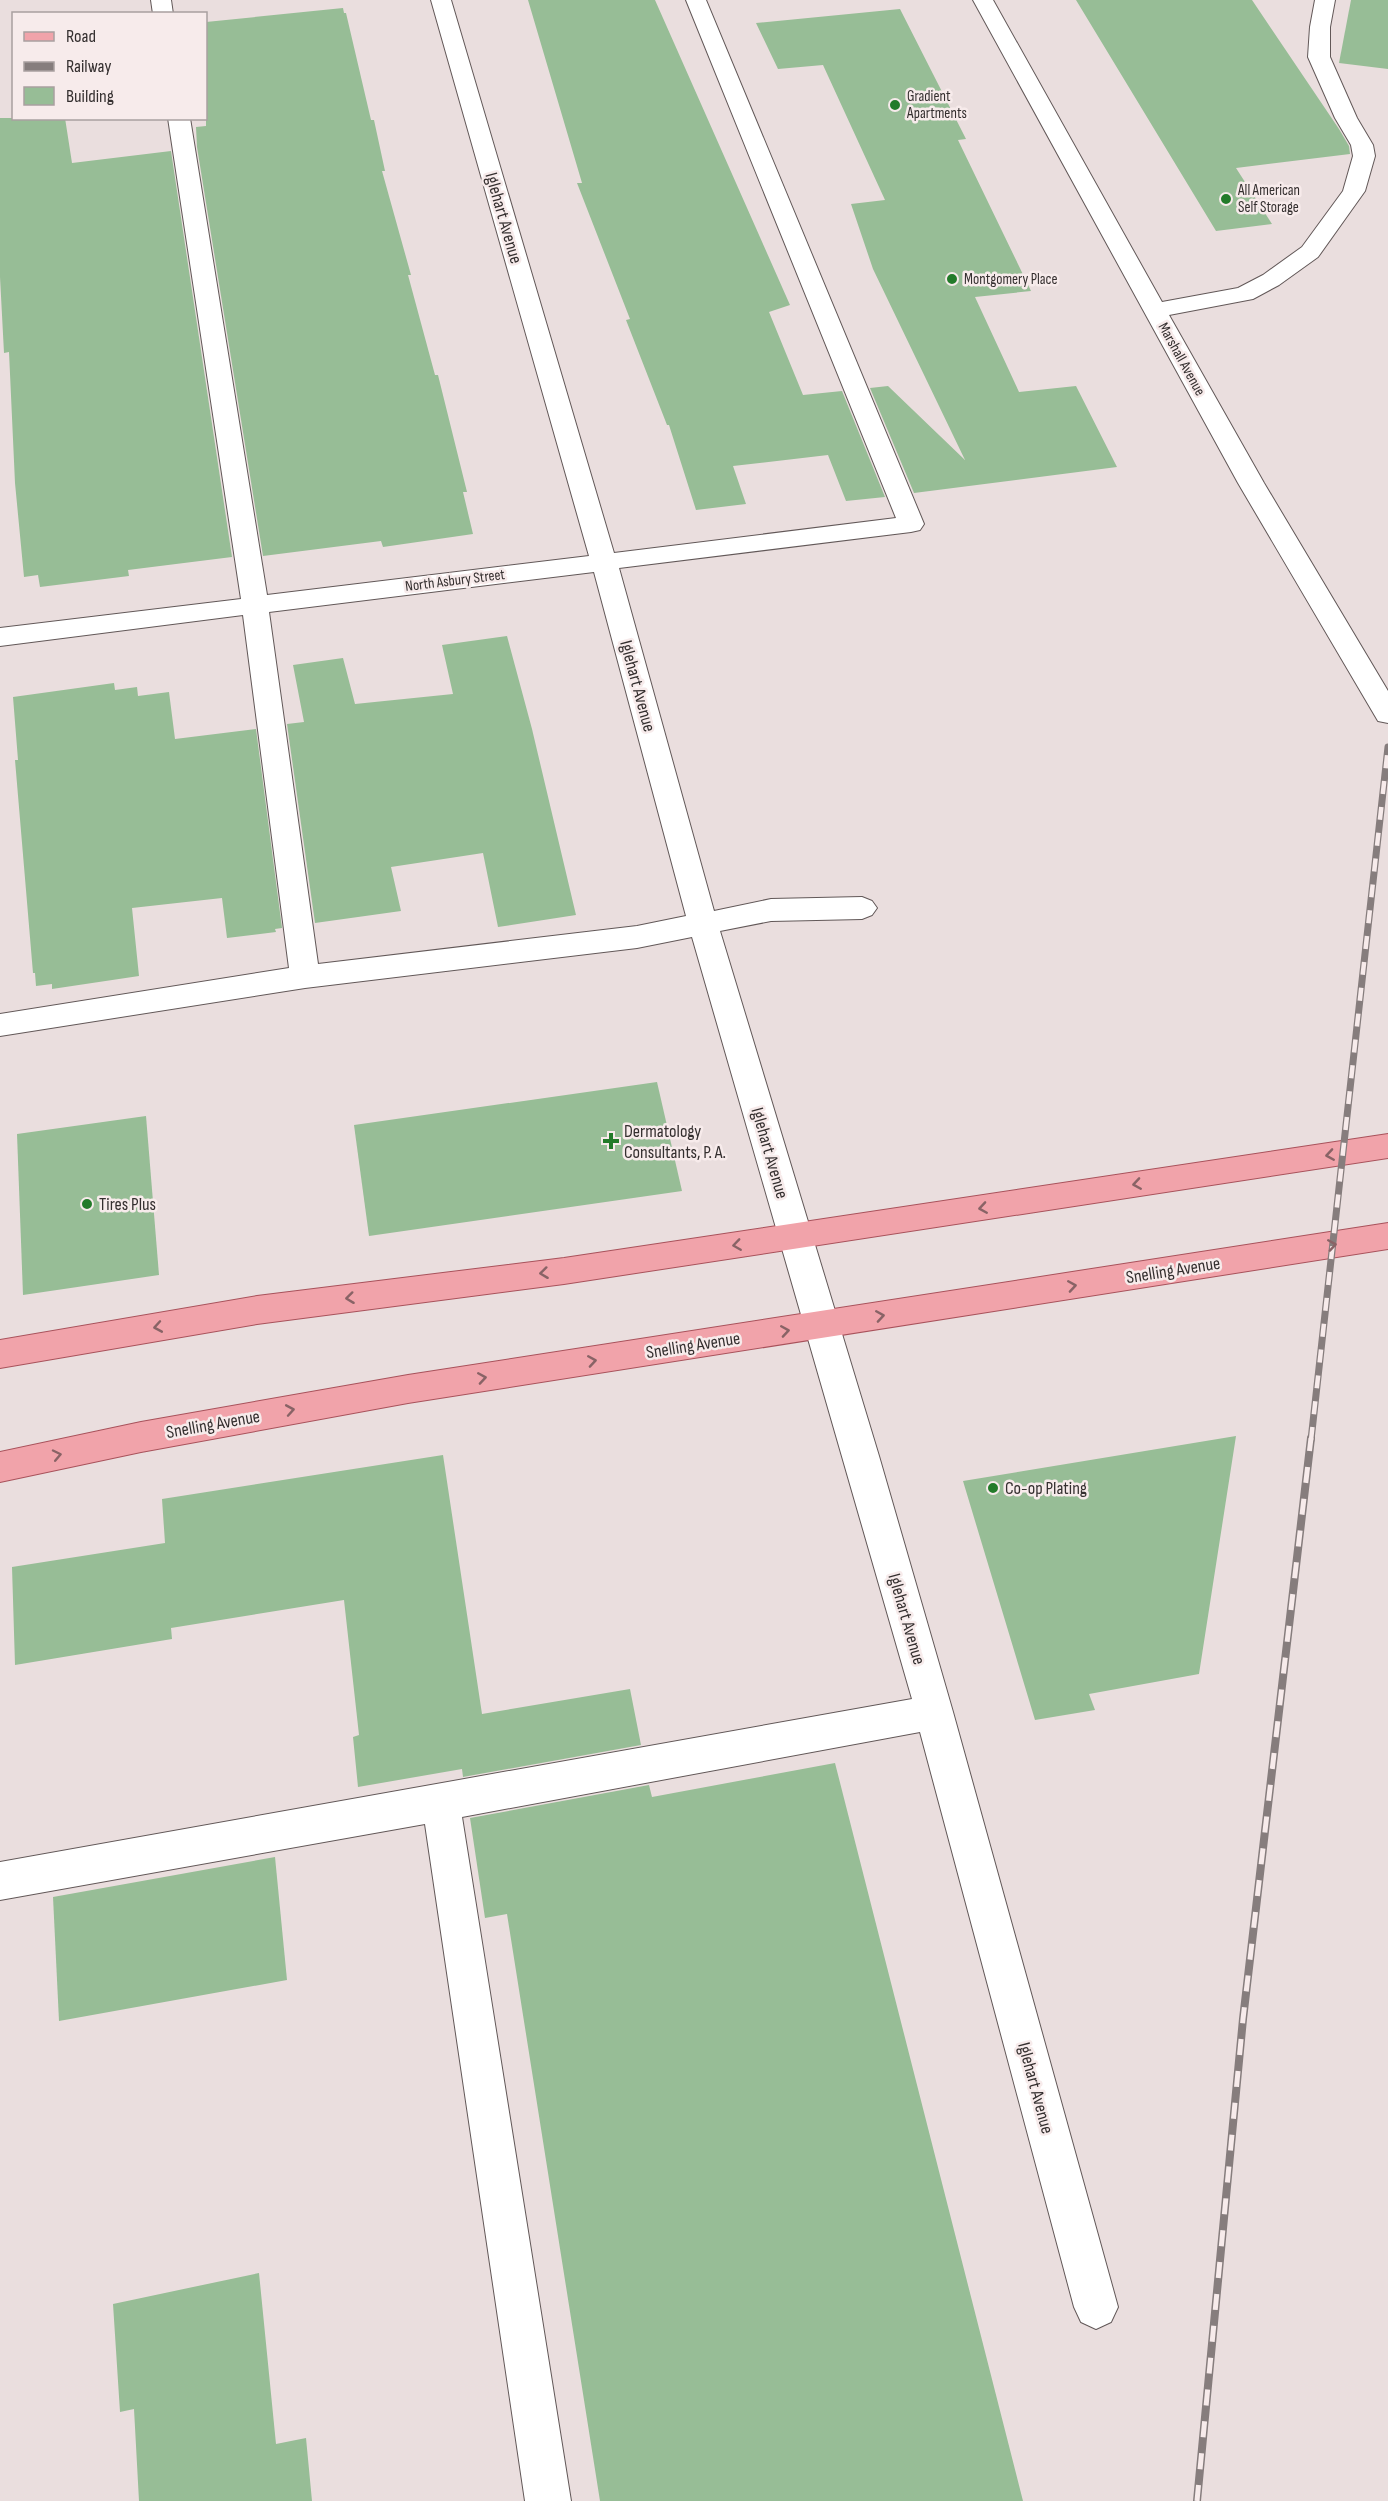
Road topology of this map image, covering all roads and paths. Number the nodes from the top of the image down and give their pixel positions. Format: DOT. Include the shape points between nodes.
graph roads {
  1 [pos="441,0"];
  2 [pos="696,0"];
  3 [pos="983,0"];
  4 [pos="1320,2"];
  5 [pos="179,120"];
  6 [pos="1155,310"];
  7 [pos="604,562"];
  8 [pos="255,605"];
  9 [pos="0,637"];
  10 [pos="1388,714"];
  11 [pos="862,908"];
  12 [pos="703,923"];
  13 [pos="305,977"];
  14 [pos="0,1025"];
  15 [pos="1388,1146"];
  16 [pos="1388,1236"];
  17 [pos="795,1237"];
  18 [pos="822,1325"];
  19 [pos="0,1354"];
  20 [pos="0,1467"];
  21 [pos="934,1712"];
  22 [pos="441,1803"];
  23 [pos="0,1881"];
  24 [pos="1096,2307"];
  25 [pos="548,2501"];
  1 -- 7 [label="street, Iglehart Avenue"];
  2 -- 7 [label="street, North Asbury Street" via="911,524"];
  3 -- 6 [label="street, Marshall Avenue"];
  4 -- 6 [label="street" via="1319,57 1365,156 1354,191 1310,252 1271,280 1245,294"];
  5 -- 8 [label="street"];
  6 -- 10 [label="street, Marshall Avenue" via="1251,483"];
  7 -- 8 [label="street, North Asbury Street"];
  7 -- 12 [label="street, Iglehart Avenue"];
  8 -- 9 [label="street, North Asbury Street"];
  8 -- 13 [label="street"];
  11 -- 12 [label="street" via="771,910"];
  12 -- 13 [label="street" via="637,937"];
  12 -- 17 [label="street, Iglehart Avenue"];
  13 -- 14 [label="street"];
  15 -- 17 [label="main road, one-way"];
  18 -- 16 [label="main road, Snelling Avenue, one-way"];
  17 -- 18 [label="street, Iglehart Avenue"];
  17 -- 19 [label="main road, one-way" via="257,1310"];
  20 -- 18 [label="main road, Snelling Avenue, one-way" via="306,1407"];
  18 -- 21 [label="street, Iglehart Avenue"];
  21 -- 22 [label="street"];
  21 -- 24 [label="street, Iglehart Avenue"];
  22 -- 23 [label="street"];
  22 -- 25 [label="street"];
}
